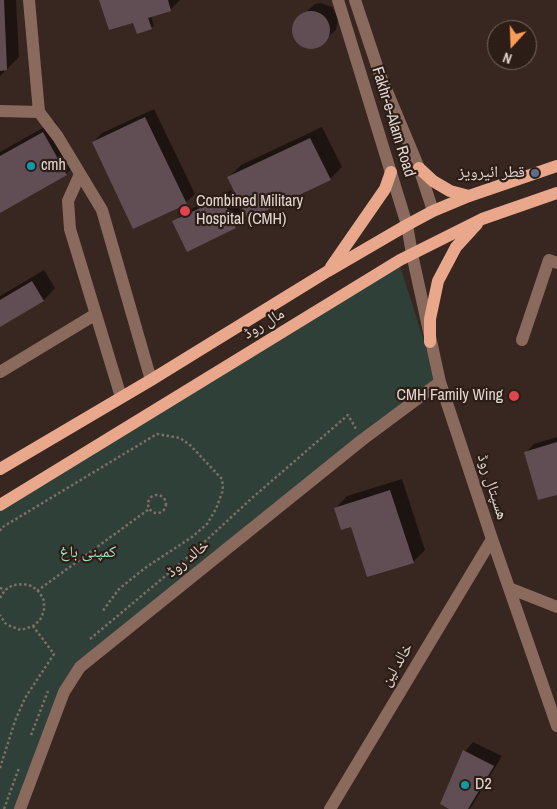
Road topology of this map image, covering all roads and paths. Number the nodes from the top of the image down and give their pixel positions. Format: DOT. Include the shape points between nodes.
graph roads {
  1 [pos="29,0"];
  2 [pos="338,0"];
  3 [pos="355,0"];
  4 [pos="0,111"];
  5 [pos="39,112"];
  6 [pos="557,166"];
  7 [pos="419,168"];
  8 [pos="391,172"];
  9 [pos="80,174"];
  10 [pos="557,193"];
  11 [pos="469,196"];
  12 [pos="433,211"];
  13 [pos="482,219"];
  14 [pos="408,225"];
  15 [pos="412,254"];
  16 [pos="557,263"];
  17 [pos="328,271"];
  18 [pos="96,314"];
  19 [pos="522,340"];
  20 [pos="430,342"];
  21 [pos="0,372"];
  22 [pos="151,380"];
  23 [pos="440,382"];
  24 [pos="121,397"];
  25 [pos="0,469"];
  26 [pos="0,505"];
  27 [pos="149,509"];
  28 [pos="0,531"];
  29 [pos="492,539"];
  30 [pos="0,588"];
  31 [pos="509,588"];
  32 [pos="5,590"];
  33 [pos="37,590"];
  34 [pos="0,598"];
  35 [pos="557,607"];
  36 [pos="102,612"];
  37 [pos="0,617"];
  38 [pos="33,626"];
  39 [pos="557,726"];
  40 [pos="0,768"];
  41 [pos="20,809"];
  42 [pos="330,809"];
  1 -- 5 [label="street"];
  2 -- 8 [label="street, Fakhr-e-Alam Road"];
  3 -- 7 [label="street, Fakhr-e-Alam Road" via="378,72"];
  4 -- 5 [label="street"];
  5 -- 9 [label="street"];
  6 -- 11 [label="main road, مال روڈ"];
  7 -- 11 [label="main road" via="450,190"];
  7 -- 12 [label="street, Fakhr-e-Alam Road"];
  8 -- 14 [label="street, Fakhr-e-Alam Road"];
  8 -- 17 [label="main road" via="385,189"];
  9 -- 18 [label="street" via="68,201 70,229"];
  9 -- 22 [label="street" via="102,210"];
  10 -- 13 [label="main road, مال روڈ"];
  11 -- 12 [label="main road, مال روڈ"];
  12 -- 14 [label="main road, مال روڈ"];
  13 -- 15 [label="main road, مال روڈ"];
  13 -- 20 [label="main road" via="456,247 438,281 430,319"];
  14 -- 15 [label="street, Fakhr-e-Alam Road"];
  14 -- 17 [label="main road, مال روڈ"];
  15 -- 20 [label="street, ھسپتال روڈ"];
  15 -- 26 [label="main road, مال روڈ"];
  16 -- 19 [label="street" via="550,260"];
  17 -- 22 [label="main road, مال روڈ"];
  18 -- 21 [label="street"];
  18 -- 24 [label="street"];
  20 -- 23 [label="street, ھسپتال روڈ"];
  22 -- 24 [label="main road, مال روڈ"];
  23 -- 29 [label="street, ھسپتال روڈ"];
  23 -- 41 [label="street, خالد روڈ" via="362,440 80,667 64,692"];
  24 -- 25 [label="main road, مال روڈ"];
  27 -- 27 [label="path" via="149,499 153,495 164,497 164,511 158,513"];
  27 -- 33 [label="path"];
  28 -- 36 [label="path" via="156,434 180,438 190,445 222,478 223,490 216,509 207,524 192,538 119,589"];
  29 -- 31 [label="street, ھسپتال روڈ"];
  29 -- 42 [label="street, خالد لین"];
  30 -- 32 [label="path"];
  31 -- 35 [label="street"];
  31 -- 39 [label="street, ھسپتال روڈ"];
  32 -- 33 [label="path" via="23,584"];
  32 -- 34 [label="path"];
  33 -- 38 [label="path" via="44,601 44,611"];
  37 -- 38 [label="path" via="15,629"];
  38 -- 40 [label="path" via="54,654 15,721"];
}
